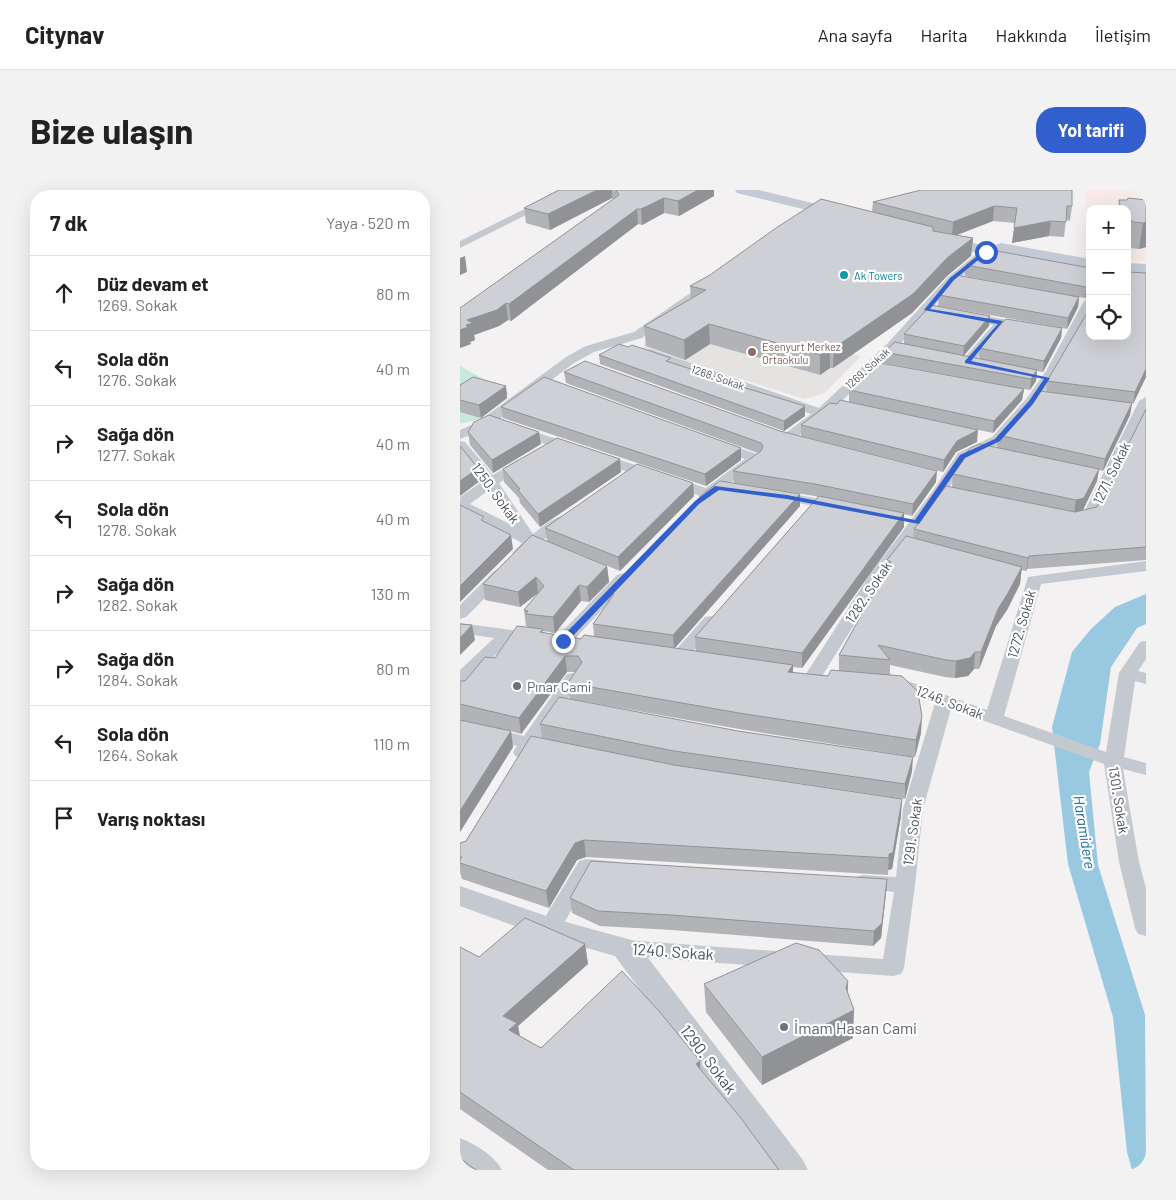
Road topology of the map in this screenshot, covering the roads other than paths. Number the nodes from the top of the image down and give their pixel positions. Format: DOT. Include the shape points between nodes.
graph roads {
  1 [pos="571,190"];
  2 [pos="742,190"];
  3 [pos="768,190"];
  4 [pos="822,209"];
  5 [pos="806,219"];
  6 [pos="460,245"];
  7 [pos="986,252"];
  8 [pos="1086,263"];
  9 [pos="1131,268"];
  10 [pos="1146,269"];
  11 [pos="1086,271"];
  12 [pos="1131,275"];
  13 [pos="1146,276"];
  14 [pos="719,277"];
  15 [pos="952,279"];
  16 [pos="972,282"];
  17 [pos="1085,302"];
  18 [pos="955,314"];
  19 [pos="1001,323"];
  20 [pos="1036,329"];
  21 [pos="615,342"];
  22 [pos="891,347"];
  23 [pos="910,351"];
  24 [pos="570,360"];
  25 [pos="869,366"];
  26 [pos="985,366"];
  27 [pos="589,367"];
  28 [pos="888,370"];
  29 [pos="1030,374"];
  30 [pos="1048,378"];
  31 [pos="542,381"];
  32 [pos="560,388"];
  33 [pos="1029,396"];
  34 [pos="1054,400"];
  35 [pos="848,407"];
  36 [pos="825,408"];
  37 [pos="1141,408"];
  38 [pos="489,420"];
  39 [pos="460,435"];
  40 [pos="709,442"];
  41 [pos="802,442"];
  42 [pos="556,443"];
  43 [pos="460,444"];
  44 [pos="636,470"];
  45 [pos="620,481"];
  46 [pos="491,482"];
  47 [pos="942,482"];
  48 [pos="739,489"];
  49 [pos="758,492"];
  50 [pos="708,495"];
  51 [pos="959,495"];
  52 [pos="815,502"];
  53 [pos="461,507"];
  54 [pos="580,509"];
  55 [pos="852,510"];
  56 [pos="802,517"];
  57 [pos="1064,517"];
  58 [pos="898,519"];
  59 [pos="916,523"];
  60 [pos="531,542"];
  61 [pos="902,545"];
  62 [pos="919,549"];
  63 [pos="558,553"];
  64 [pos="635,565"];
  65 [pos="1146,566"];
  66 [pos="604,572"];
  67 [pos="1016,575"];
  68 [pos="622,579"];
  69 [pos="1034,580"];
  70 [pos="718,613"];
  71 [pos="460,614"];
  72 [pos="460,628"];
  73 [pos="507,635"];
  74 [pos="563,641"];
  75 [pos="582,643"];
  76 [pos="1146,646"];
  77 [pos="660,654"];
  78 [pos="679,657"];
  79 [pos="698,660"];
  80 [pos="794,674"];
  81 [pos="1137,676"];
  82 [pos="573,678"];
  83 [pos="460,680"];
  84 [pos="876,683"];
  85 [pos="945,699"];
  86 [pos="555,703"];
  87 [pos="574,707"];
  88 [pos="994,718"];
  89 [pos="460,727"];
  90 [pos="527,743"];
  91 [pos="571,752"];
  92 [pos="1109,759"];
  93 [pos="906,763"];
  94 [pos="926,766"];
  95 [pos="512,768"];
  96 [pos="1146,770"];
  97 [pos="1138,865"];
  98 [pos="634,868"];
  99 [pos="847,881"];
  100 [pos="905,885"];
  101 [pos="460,896"];
  102 [pos="550,928"];
  103 [pos="1146,928"];
  104 [pos="625,948"];
  105 [pos="893,968"];
  106 [pos="460,1149"];
  107 [pos="489,1170"];
  108 [pos="792,1170"];
  1 -- 6 [label="street"];
  2 -- 4 [label="main road"];
  3 -- 4 [label="main road" via="861,216"];
  4 -- 5 [label="street"];
  7 -- 8 [label="main road" via="928,233"];
  7 -- 11 [label="main road"];
  7 -- 15 [label="street, 1269. Sokak"];
  9 -- 10 [label="main road"];
  12 -- 13 [label="main road"];
  14 -- 21 [label="street" via="638,335"];
  15 -- 16 [label="street"];
  15 -- 22 [label="street, 1269. Sokak" via="931,310"];
  17 -- 30 [label="street, 1282. Sokak" via="1066,334"];
  18 -- 19 [label="street"];
  19 -- 20 [label="street"];
  19 -- 26 [label="street" via="963,361"];
  21 -- 24 [label="street" via="590,349"];
  21 -- 36 [label="street, 1268. Sokak"];
  22 -- 23 [label="street"];
  22 -- 25 [label="street, 1269. Sokak"];
  24 -- 27 [label="street"];
  24 -- 31 [label="street"];
  25 -- 28 [label="street"];
  25 -- 36 [label="street, 1269. Sokak"];
  29 -- 30 [label="street"];
  30 -- 33 [label="street, 1282. Sokak"];
  31 -- 32 [label="street"];
  31 -- 38 [label="street"];
  33 -- 34 [label="street"];
  33 -- 47 [label="street, 1282. Sokak" via="996,447 977,443"];
  35 -- 36 [label="street, 1268. Sokak"];
  36 -- 41 [label="street, 1269. Sokak" via="782,437"];
  37 -- 57 [label="street, 1271. Sokak" via="1104,477 1090,515 1074,519"];
  38 -- 39 [label="street"];
  38 -- 42 [label="street"];
  40 -- 50 [label="street" via="755,458"];
  42 -- 44 [label="street"];
  42 -- 46 [label="street"];
  43 -- 46 [label="street, 1250. Sokak"];
  44 -- 45 [label="street"];
  44 -- 50 [label="street"];
  46 -- 53 [label="street"];
  46 -- 60 [label="street, 1250. Sokak"];
  47 -- 51 [label="street"];
  47 -- 59 [label="street, 1282. Sokak"];
  48 -- 50 [label="street"];
  49 -- 52 [label="street"];
  52 -- 55 [label="street"];
  52 -- 56 [label="street"];
  53 -- 60 [label="street"];
  54 -- 60 [label="street"];
  58 -- 59 [label="street"];
  59 -- 61 [label="street, 1282. Sokak"];
  60 -- 63 [label="street"];
  60 -- 71 [label="street"];
  61 -- 62 [label="street"];
  61 -- 80 [label="street, 1282. Sokak" via="877,576 821,678"];
  64 -- 68 [label="street"];
  65 -- 69 [label="street, 1272. Sokak"];
  66 -- 68 [label="street"];
  67 -- 69 [label="street"];
  68 -- 74 [label="street"];
  69 -- 88 [label="street, 1272. Sokak"];
  70 -- 78 [label="street"];
  72 -- 73 [label="street"];
  73 -- 74 [label="street"];
  73 -- 83 [label="street"];
  74 -- 75 [label="street"];
  76 -- 81 [label="street, 1301. Sokak"];
  77 -- 78 [label="street"];
  78 -- 79 [label="street"];
  81 -- 92 [label="street, 1301. Sokak"];
  82 -- 86 [label="street"];
  84 -- 85 [label="street, 1246. Sokak" via="906,685"];
  85 -- 88 [label="street, 1246. Sokak"];
  85 -- 94 [label="street, 1291. Sokak"];
  86 -- 87 [label="street"];
  86 -- 90 [label="street"];
  88 -- 92 [label="street, 1246. Sokak"];
  89 -- 90 [label="street"];
  90 -- 91 [label="street"];
  90 -- 95 [label="street"];
  92 -- 96 [label="street, 1246. Sokak"];
  92 -- 97 [label="street, 1301. Sokak"];
  93 -- 94 [label="street"];
  94 -- 100 [label="street, 1291. Sokak" via="903,807"];
  97 -- 103 [label="street, 1301. Sokak"];
  98 -- 102 [label="street" via="586,866"];
  99 -- 100 [label="street"];
  100 -- 105 [label="street, 1291. Sokak"];
  101 -- 102 [label="street, 1240. Sokak"];
  102 -- 104 [label="street, 1240. Sokak"];
  104 -- 105 [label="street, 1240. Sokak"];
  104 -- 108 [label="street, 1290. Sokak"];
  106 -- 107 [label="street"];
}
